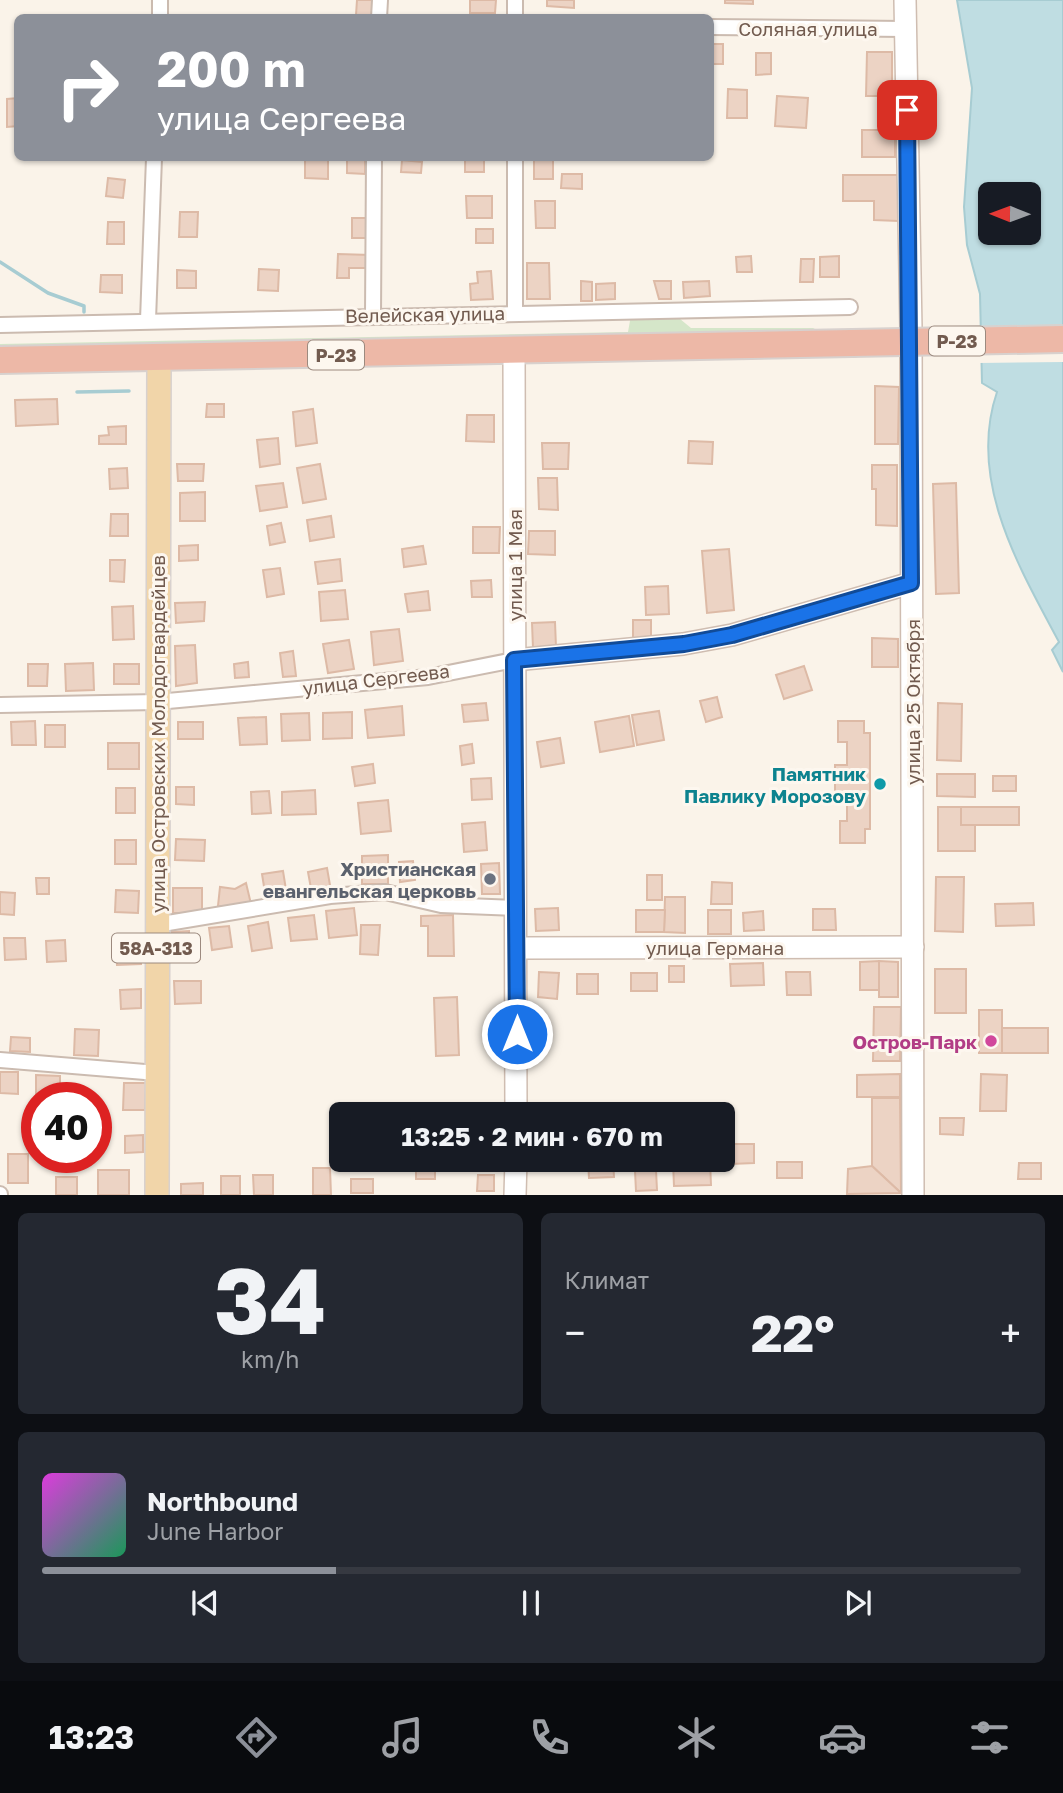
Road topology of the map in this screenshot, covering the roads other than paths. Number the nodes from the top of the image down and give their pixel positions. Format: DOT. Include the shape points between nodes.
graph roads {
  1 [pos="905,0"];
  2 [pos="714,27"];
  3 [pos="905,29"];
  4 [pos="154,161"];
  5 [pos="374,161"];
  6 [pos="515,161"];
  7 [pos="850,307"];
  8 [pos="515,312"];
  9 [pos="373,315"];
  10 [pos="148,320"];
  11 [pos="0,324"];
  12 [pos="1063,339"];
  13 [pos="513,352"];
  14 [pos="159,358"];
  15 [pos="0,360"];
  16 [pos="911,583"];
  17 [pos="514,660"];
  18 [pos="157,702"];
  19 [pos="0,705"];
  20 [pos="517,908"];
  21 [pos="156,925"];
  22 [pos="914,947"];
  23 [pos="517,948"];
  24 [pos="0,1060"];
  25 [pos="157,1073"];
  26 [pos="516,1102"];
  27 [pos="516,1172"];
  28 [pos="157,1195"];
  29 [pos="515,1195"];
  30 [pos="914,1195"];
  1 -- 3 [label="main road, улица 25 Октября"];
  2 -- 3 [label="street, Соляная улица"];
  3 -- 16 [label="main road, улица 25 Октября"];
  4 -- 10 [label="street"];
  5 -- 9 [label="street"];
  6 -- 8 [label="street"];
  7 -- 8 [label="street, Велейская улица"];
  8 -- 9 [label="street, Велейская улица"];
  9 -- 10 [label="street, Велейская улица"];
  10 -- 11 [label="street, Велейская улица"];
  12 -- 13 [label="highway, Р-23, bridge"];
  13 -- 14 [label="highway, Р-23"];
  13 -- 17 [label="main road, улица 1 Мая"];
  14 -- 15 [label="highway, Р-23"];
  14 -- 18 [label="main road, улица Островских Молодогвардейцев / 58А-313"];
  16 -- 17 [label="main road, улица Сергеева" via="732,635"];
  16 -- 22 [label="main road, улица 25 Октября"];
  17 -- 18 [label="street, улица Сергеева" via="428,677"];
  17 -- 20 [label="main road, улица 1 Мая"];
  18 -- 19 [label="street, улица Сергеева"];
  18 -- 21 [label="main road, улица Островских Молодогвардейцев / 58А-313"];
  20 -- 21 [label="street" via="441,905 385,892 330,895"];
  20 -- 23 [label="main road, улица 1 Мая"];
  21 -- 25 [label="main road, улица Островских Молодогвардейцев / 58А-313"];
  22 -- 23 [label="main road, улица Германа"];
  22 -- 30 [label="main road, улица 25 Октября"];
  23 -- 26 [label="main road, улица 1 Мая"];
  24 -- 25 [label="street"];
  25 -- 28 [label="main road, улица Островских Молодогвардейцев / 58А-313"];
  27 -- 29 [label="main road"];
}
